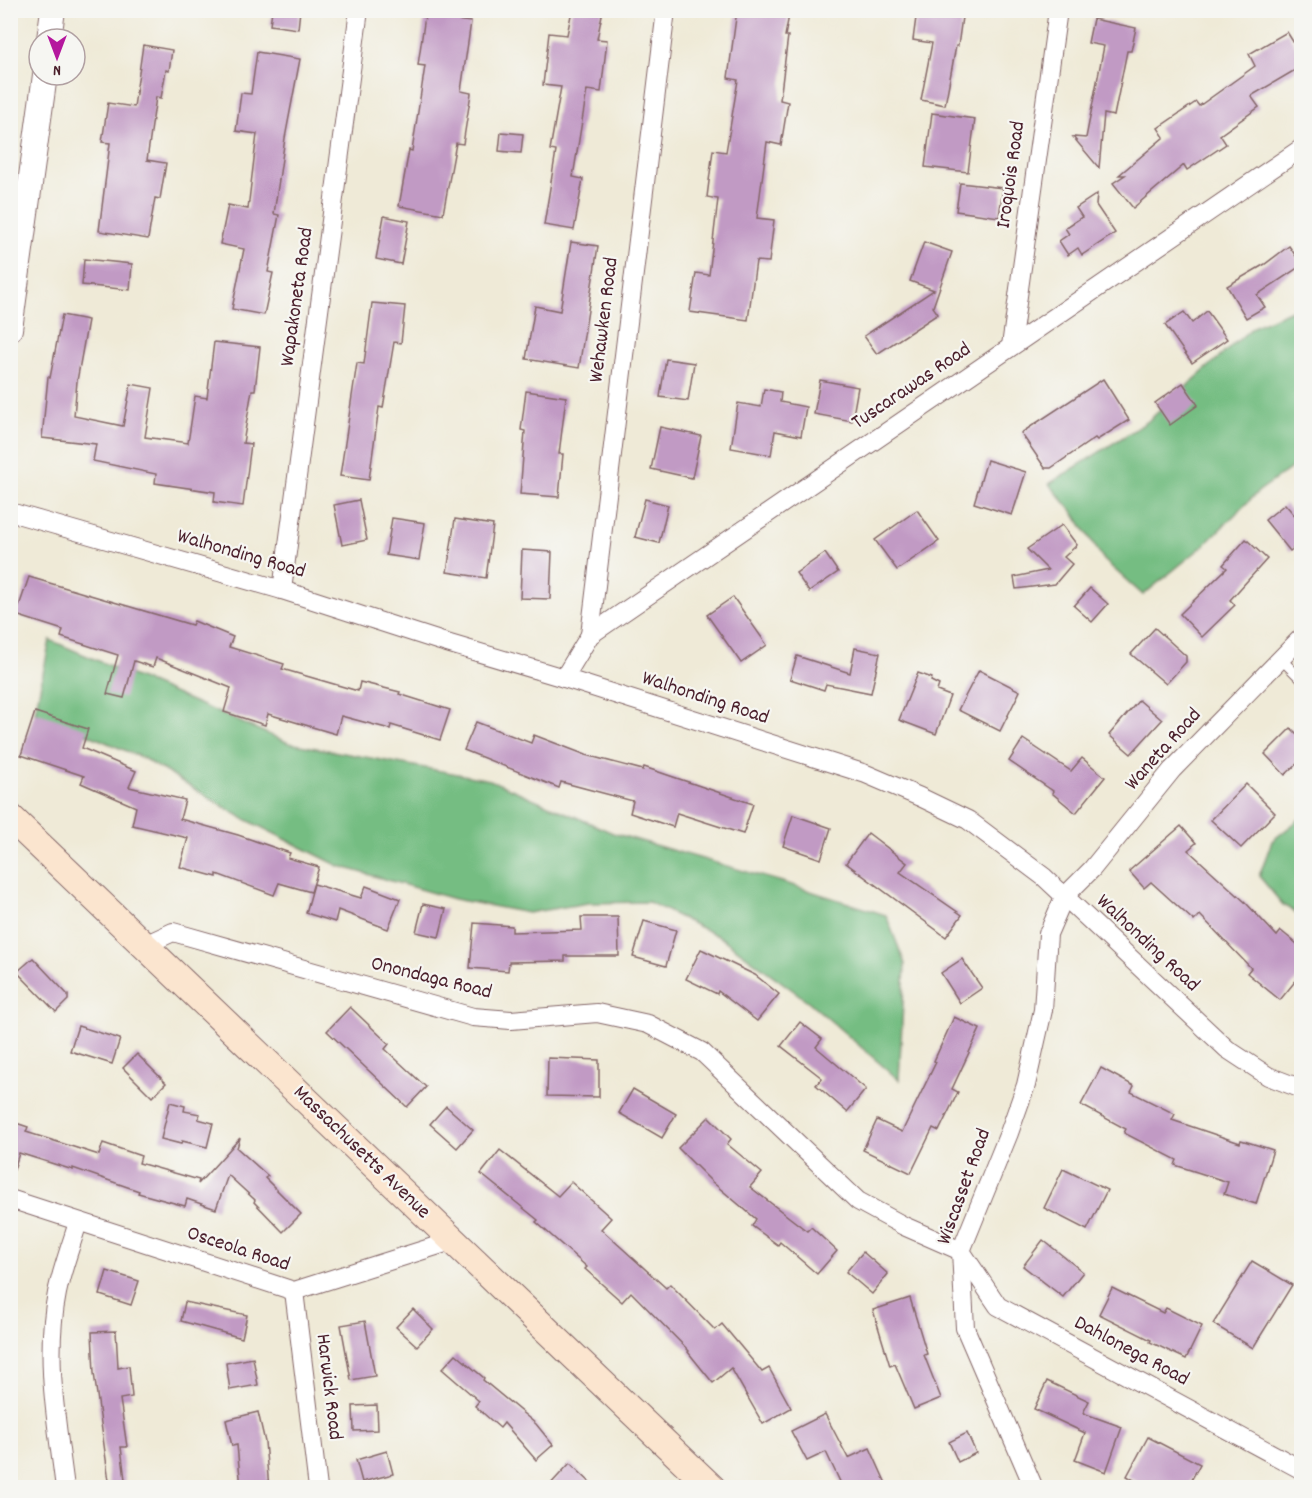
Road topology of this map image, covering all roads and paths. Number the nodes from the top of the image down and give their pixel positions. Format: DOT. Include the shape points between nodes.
graph roads {
  1 [pos="53,10"];
  2 [pos="359,10"];
  3 [pos="666,10"];
  4 [pos="1058,10"];
  5 [pos="51,27"];
  6 [pos="43,87"];
  7 [pos="1302,148"];
  8 [pos="10,329"];
  9 [pos="1011,346"];
  10 [pos="10,512"];
  11 [pos="282,590"];
  12 [pos="590,635"];
  13 [pos="1302,637"];
  14 [pos="1281,659"];
  15 [pos="564,678"];
  16 [pos="1302,680"];
  17 [pos="10,817"];
  18 [pos="1064,897"];
  19 [pos="145,945"];
  20 [pos="1302,1089"];
  21 [pos="10,1199"];
  22 [pos="78,1222"];
  23 [pos="452,1241"];
  24 [pos="961,1251"];
  25 [pos="294,1291"];
  26 [pos="1302,1470"];
  27 [pos="65,1488"];
  28 [pos="318,1488"];
  29 [pos="712,1488"];
  30 [pos="1034,1488"];
  1 -- 5 [label="street"];
  2 -- 11 [label="street, Wapakoneta Road"];
  3 -- 12 [label="street, Wehawken Road"];
  4 -- 9 [label="street, Iroquois Road"];
  6 -- 8 [label="street"];
  7 -- 9 [label="street, Tuscarawas Road"];
  9 -- 12 [label="street, Tuscarawas Road"];
  10 -- 11 [label="street, Walhonding Road"];
  11 -- 15 [label="street, Walhonding Road"];
  12 -- 15 [label="street, Tuscarawas Road"];
  13 -- 14 [label="street, Waneta Road"];
  14 -- 16 [label="lane"];
  14 -- 18 [label="street, Waneta Road" via="1172,770"];
  15 -- 18 [label="street, Walhonding Road" via="866,774 920,797 968,820 1044,877"];
  17 -- 19 [label="main road, Massachusetts Avenue"];
  18 -- 20 [label="street, Walhonding Road" via="1227,1049 1268,1076"];
  18 -- 24 [label="street, Wiscasset Road" via="1048,934 1042,1010 1026,1085"];
  19 -- 23 [label="main road, Massachusetts Avenue"];
  19 -- 24 [label="street, Onondaga Road" via="173,932 473,1017 510,1020 597,1013 648,1024 702,1052 858,1201"];
  21 -- 22 [label="street, Osceola Road"];
  22 -- 25 [label="street, Osceola Road"];
  22 -- 27 [label="street" via="57,1292 52,1331 51,1368"];
  23 -- 25 [label="street, Osceola Road"];
  23 -- 29 [label="main road, Massachusetts Avenue"];
  24 -- 26 [label="street, Dahlonega Road" via="998,1306"];
  24 -- 30 [label="street, Wiscasset Road" via="965,1328"];
  25 -- 28 [label="street, Harwick Road"];
}
